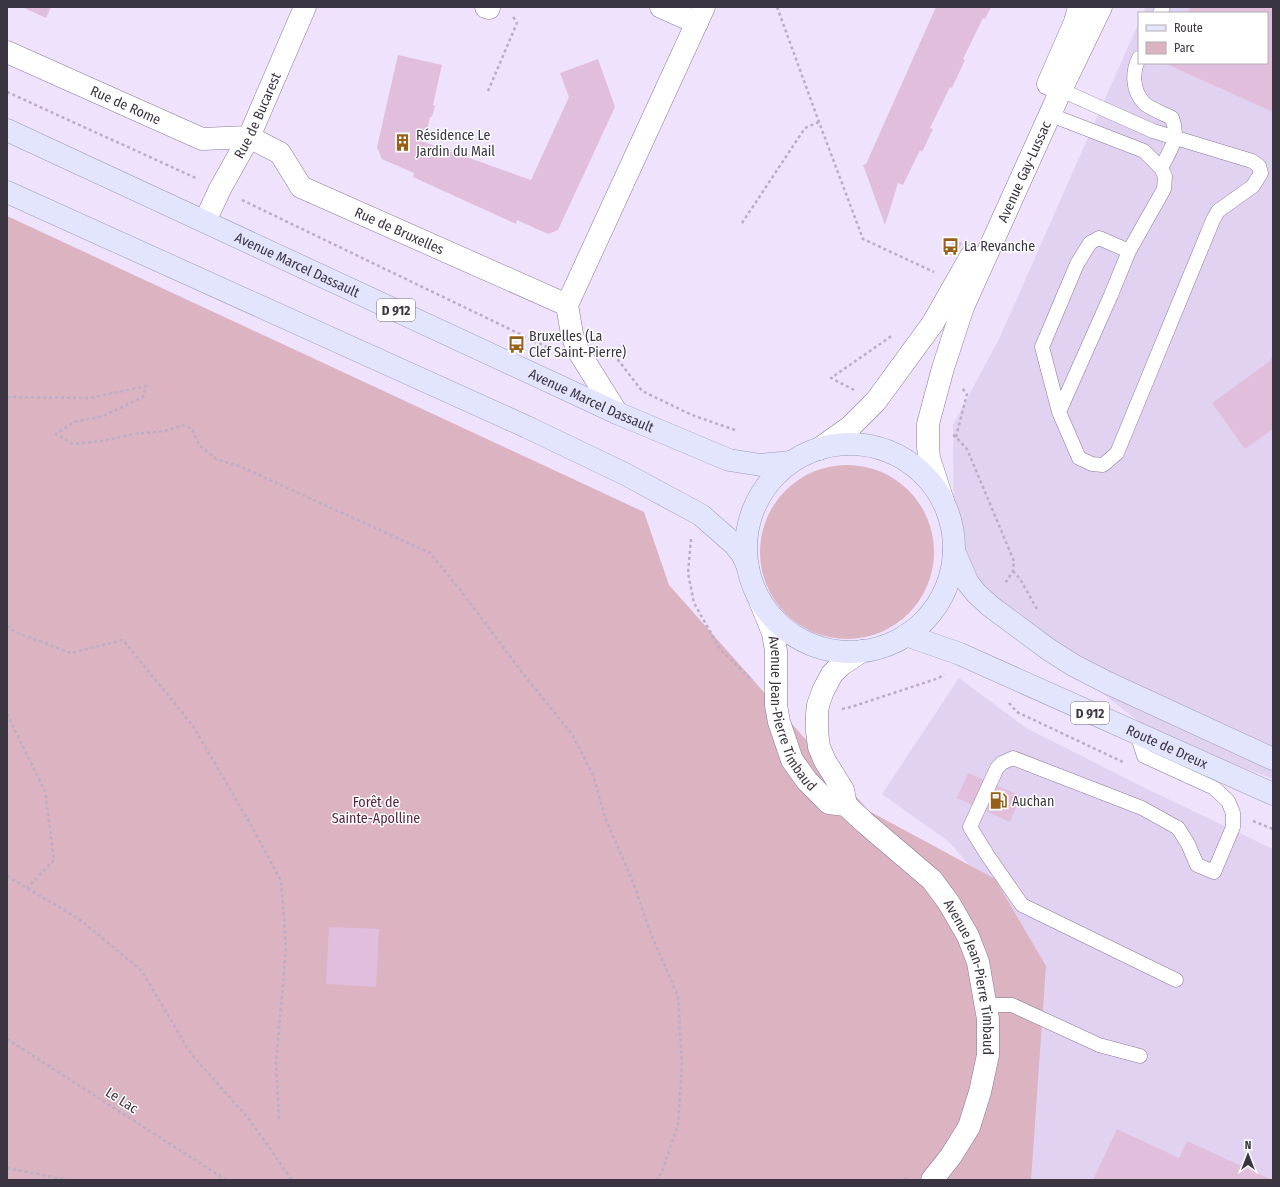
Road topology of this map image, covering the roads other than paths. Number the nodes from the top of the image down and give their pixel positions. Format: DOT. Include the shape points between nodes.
graph roads {
  1 [pos="305,7"];
  2 [pos="486,7"];
  3 [pos="661,7"];
  4 [pos="1079,7"];
  5 [pos="1101,7"];
  6 [pos="499,10"];
  7 [pos="700,15"];
  8 [pos="7,52"];
  9 [pos="1138,60"];
  10 [pos="1061,90"];
  11 [pos="1051,115"];
  12 [pos="7,130"];
  13 [pos="249,137"];
  14 [pos="1176,138"];
  15 [pos="1161,168"];
  16 [pos="7,192"];
  17 [pos="205,221"];
  18 [pos="1129,251"];
  19 [pos="567,305"];
  20 [pos="1059,412"];
  21 [pos="617,413"];
  22 [pos="819,449"];
  23 [pos="791,462"];
  24 [pos="943,501"];
  25 [pos="954,551"];
  26 [pos="748,567"];
  27 [pos="760,601"];
  28 [pos="906,635"];
  29 [pos="862,651"];
  30 [pos="1137,734"];
  31 [pos="1273,759"];
  32 [pos="1273,794"];
  33 [pos="846,805"];
  34 [pos="1176,980"];
  35 [pos="986,1005"];
  36 [pos="1140,1056"];
  37 [pos="932,1180"];
  1 -- 13 [label="street, Rue de Bucarest"];
  2 -- 6 [label="street"];
  3 -- 7 [label="street"];
  4 -- 22 [label="street, Avenue Gay-Lussac" via="1075,22 985,230 933,323 871,407 850,428"];
  5 -- 10 [label="street, Avenue Gay-Lussac"];
  7 -- 19 [label="street"];
  8 -- 13 [label="street, Rue de Rome" via="202,139"];
  9 -- 14 [label="lane" via="1134,68 1135,89 1144,103 1172,118"];
  10 -- 11 [label="street, Avenue Gay-Lussac"];
  10 -- 14 [label="lane" via="1153,131"];
  11 -- 15 [label="lane" via="1144,151"];
  11 -- 24 [label="street, Avenue Gay-Lussac" via="962,307 931,411 928,424 928,452"];
  12 -- 17 [label="main road, Avenue Marcel Dassault / D 912"];
  13 -- 17 [label="street, Rue de Bucarest"];
  13 -- 19 [label="street, Rue de Bruxelles" via="280,153 301,186"];
  14 -- 15 [label="lane"];
  14 -- 20 [label="lane" via="1252,161 1261,173 1253,186 1218,211 1213,220 1117,453 1103,465 1092,464 1078,458"];
  15 -- 18 [label="lane" via="1165,176 1164,189"];
  16 -- 26 [label="main road" via="527,427 625,474 701,515 734,544"];
  17 -- 21 [label="main road, Avenue Marcel Dassault / D 912"];
  18 -- 20 [label="lane"];
  18 -- 20 [label="lane" via="1099,238 1090,243 1074,271 1042,347"];
  19 -- 21 [label="street" via="572,334 578,349"];
  21 -- 23 [label="main road, Avenue Marcel Dassault / D 912" via="729,460 762,465"];
  22 -- 23 [label="main road"];
  22 -- 24 [label="main road" via="855,444 873,446 890,452 921,471"];
  23 -- 26 [label="main road" via="775,475 753,509 746,539"];
  24 -- 25 [label="main road" via="953,530"];
  25 -- 28 [label="main road" via="951,576 941,599 926,619"];
  25 -- 31 [label="main road, D 912" via="968,583 976,593 1048,649 1108,683"];
  26 -- 27 [label="main road"];
  27 -- 29 [label="main road" via="781,626 799,638 829,650"];
  27 -- 33 [label="street, Avenue Jean-Pierre Timbaud" via="773,633 776,651 777,711 784,742 792,760 807,781 829,803"];
  28 -- 29 [label="main road" via="892,643"];
  28 -- 30 [label="main road, Route de Dreux / D 912" via="960,654"];
  29 -- 33 [label="street, Avenue Jean-Pierre Timbaud" via="832,674 818,705 819,747 843,790"];
  30 -- 32 [label="main road, Route de Dreux / D 912"];
  30 -- 34 [label="lane" via="1144,756 1214,788 1228,801 1234,813 1233,827 1214,872 1196,865 1178,828 1142,808 1013,758 998,768 970,827 1022,905"];
  33 -- 35 [label="street, Avenue Jean-Pierre Timbaud" via="932,880 949,903 968,936 978,962"];
  35 -- 36 [label="lane" via="1012,1005 1099,1045"];
  35 -- 37 [label="street, Avenue Jean-Pierre Timbaud" via="988,1054 980,1092 969,1127"];
}
